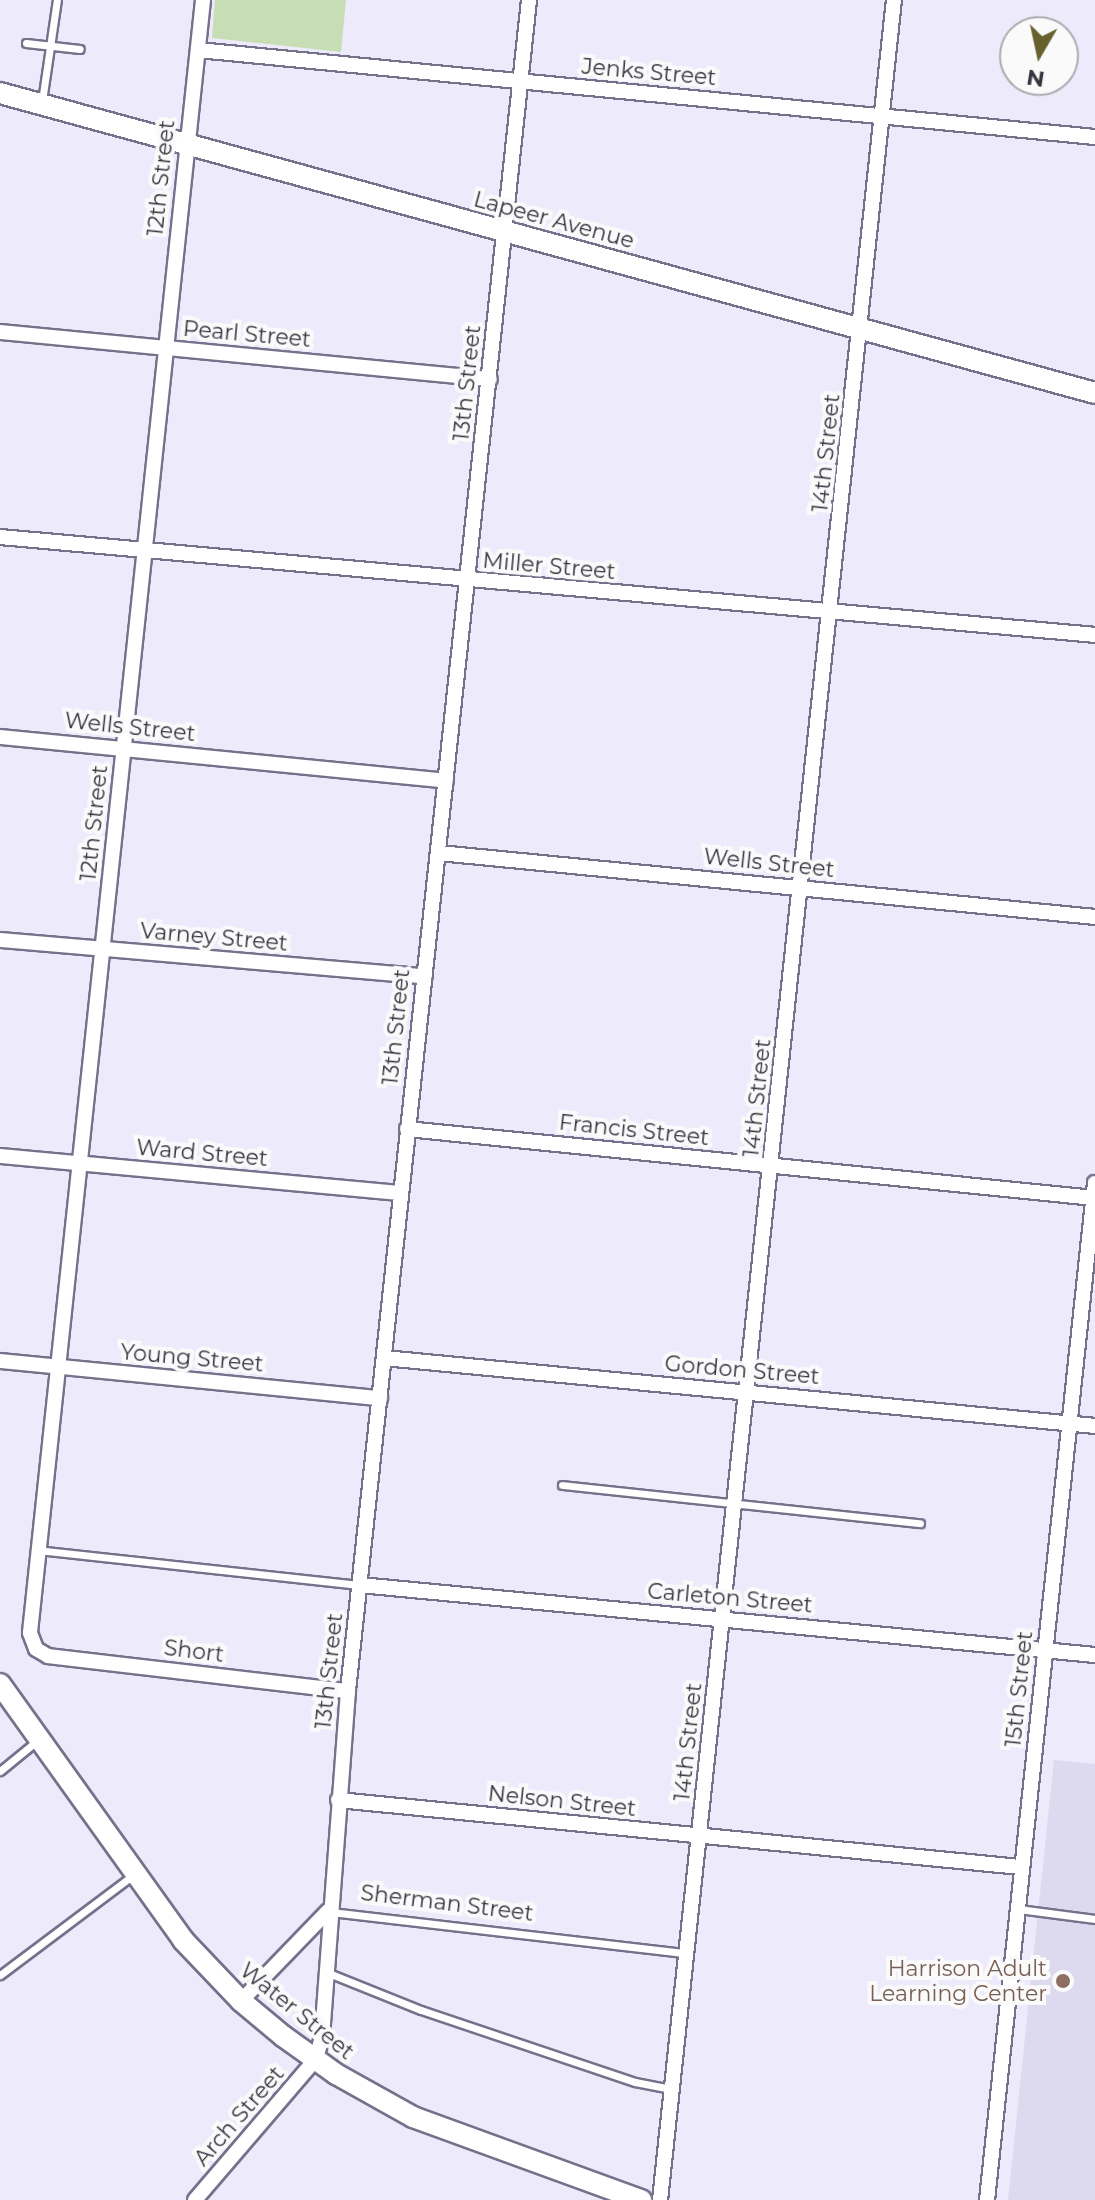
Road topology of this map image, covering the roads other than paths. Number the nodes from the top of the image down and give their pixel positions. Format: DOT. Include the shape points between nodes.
graph roads {
  1 [pos="57,0"];
  2 [pos="203,0"];
  3 [pos="529,0"];
  4 [pos="894,0"];
  5 [pos="26,43"];
  6 [pos="51,46"];
  7 [pos="80,49"];
  8 [pos="198,50"];
  9 [pos="520,82"];
  10 [pos="0,93"];
  11 [pos="41,104"];
  12 [pos="882,116"];
  13 [pos="1095,137"];
  14 [pos="186,145"];
  15 [pos="505,232"];
  16 [pos="861,328"];
  17 [pos="0,332"];
  18 [pos="165,348"];
  19 [pos="490,379"];
  20 [pos="1095,393"];
  21 [pos="0,537"];
  22 [pos="145,551"];
  23 [pos="469,581"];
  24 [pos="830,613"];
  25 [pos="1095,635"];
  26 [pos="0,737"];
  27 [pos="124,749"];
  28 [pos="446,781"];
  29 [pos="439,853"];
  30 [pos="800,888"];
  31 [pos="1095,917"];
  32 [pos="0,940"];
  33 [pos="102,949"];
  34 [pos="424,976"];
  35 [pos="407,1129"];
  36 [pos="0,1156"];
  37 [pos="79,1163"];
  38 [pos="772,1167"];
  39 [pos="400,1193"];
  40 [pos="1094,1193"];
  41 [pos="384,1358"];
  42 [pos="0,1361"];
  43 [pos="58,1367"];
  44 [pos="748,1393"];
  45 [pos="380,1398"];
  46 [pos="1070,1424"];
  47 [pos="1095,1426"];
  48 [pos="562,1485"];
  49 [pos="737,1503"];
  50 [pos="920,1523"];
  51 [pos="36,1550"];
  52 [pos="360,1585"];
  53 [pos="724,1619"];
  54 [pos="36,1649"];
  55 [pos="1045,1650"];
  56 [pos="1095,1655"];
  57 [pos="0,1684"];
  58 [pos="348,1691"];
  59 [pos="40,1738"];
  60 [pos="0,1771"];
  61 [pos="338,1800"];
  62 [pos="700,1837"];
  63 [pos="1020,1867"];
  64 [pos="135,1874"];
  65 [pos="1016,1909"];
  66 [pos="328,1911"];
  67 [pos="1095,1919"];
  68 [pos="685,1953"];
  69 [pos="325,1971"];
  70 [pos="0,1975"];
  71 [pos="241,2001"];
  72 [pos="316,2059"];
  73 [pos="672,2089"];
  74 [pos="195,2200"];
  75 [pos="641,2200"];
  76 [pos="660,2200"];
  77 [pos="987,2200"];
  1 -- 6 [label="lane"];
  2 -- 8 [label="street, 12th Street"];
  3 -- 9 [label="street, 13th Street"];
  4 -- 12 [label="street, 14th Street"];
  5 -- 6 [label="lane"];
  6 -- 7 [label="lane"];
  6 -- 11 [label="lane"];
  8 -- 9 [label="street, Jenks Street"];
  8 -- 14 [label="street, 12th Street"];
  9 -- 12 [label="street, Jenks Street"];
  9 -- 15 [label="street, 13th Street"];
  10 -- 11 [label="main road, Lapeer Avenue"];
  11 -- 14 [label="main road, Lapeer Avenue"];
  12 -- 13 [label="street, Jenks Street"];
  12 -- 16 [label="street, 14th Street"];
  14 -- 15 [label="main road, Lapeer Avenue"];
  14 -- 18 [label="street, 12th Street"];
  15 -- 16 [label="main road, Lapeer Avenue"];
  15 -- 19 [label="street, 13th Street"];
  16 -- 20 [label="main road, Lapeer Avenue"];
  16 -- 24 [label="street, 14th Street"];
  17 -- 18 [label="street, Pearl Street"];
  18 -- 19 [label="street, Pearl Street"];
  18 -- 22 [label="street, 12th Street"];
  19 -- 23 [label="street, 13th Street"];
  21 -- 22 [label="street, Miller Street"];
  22 -- 23 [label="street, Miller Street"];
  22 -- 27 [label="street, 12th Street"];
  23 -- 24 [label="street, Miller Street"];
  23 -- 28 [label="street, 13th Street"];
  24 -- 25 [label="street, Miller Street"];
  24 -- 30 [label="street, 14th Street"];
  26 -- 27 [label="street, Wells Street"];
  27 -- 28 [label="street, Wells Street"];
  27 -- 33 [label="street, 12th Street"];
  28 -- 29 [label="street, 13th Street"];
  29 -- 30 [label="street, Wells Street"];
  29 -- 34 [label="street, 13th Street"];
  30 -- 31 [label="street, Wells Street"];
  30 -- 38 [label="street, 14th Street"];
  32 -- 33 [label="street, Varney Street"];
  33 -- 34 [label="street, Varney Street"];
  33 -- 37 [label="street, 12th Street"];
  34 -- 35 [label="street, 13th Street"];
  35 -- 38 [label="street, Francis Street"];
  35 -- 39 [label="street, 13th Street"];
  36 -- 37 [label="street, Ward Street"];
  37 -- 39 [label="street, Ward Street"];
  37 -- 43 [label="street, 12th Street"];
  38 -- 40 [label="street, Francis Street"];
  38 -- 44 [label="street, 14th Street"];
  39 -- 41 [label="street, 13th Street"];
  40 -- 46 [label="street, 15th Street"];
  41 -- 44 [label="street, Gordon Street"];
  41 -- 45 [label="street, 13th Street"];
  42 -- 43 [label="street, Young Street"];
  43 -- 45 [label="street, Young Street"];
  43 -- 51 [label="street, 12th Street"];
  44 -- 46 [label="street, Gordon Street"];
  44 -- 49 [label="street, 14th Street"];
  45 -- 52 [label="street, 13th Street"];
  46 -- 47 [label="street, Gordon Street"];
  46 -- 55 [label="street, 15th Street"];
  48 -- 49 [label="lane"];
  49 -- 50 [label="lane"];
  49 -- 53 [label="street, 14th Street"];
  51 -- 52 [label="lane"];
  51 -- 54 [label="street, 12th Street" via="28,1614"];
  52 -- 53 [label="street, Carleton Street"];
  52 -- 58 [label="street, 13th Street"];
  53 -- 55 [label="street, Carleton Street"];
  53 -- 62 [label="street, 14th Street"];
  54 -- 58 [label="street, Short" via="48,1656"];
  55 -- 56 [label="street, Carleton Street"];
  55 -- 63 [label="street, 15th Street"];
  57 -- 59 [label="main road, Water Street"];
  58 -- 61 [label="street, 13th Street"];
  59 -- 60 [label="lane"];
  59 -- 64 [label="main road, Water Street"];
  61 -- 62 [label="street, Nelson Street"];
  61 -- 66 [label="street, 13th Street"];
  62 -- 63 [label="street, Nelson Street"];
  62 -- 68 [label="street, 14th Street"];
  63 -- 65 [label="street, 15th Street"];
  64 -- 70 [label="lane"];
  64 -- 71 [label="main road, Water Street" via="183,1940"];
  65 -- 67 [label="lane"];
  65 -- 77 [label="street, 15th Street"];
  66 -- 68 [label="lane, Sherman Street"];
  66 -- 69 [label="street, 13th Street"];
  66 -- 71 [label="street, Sherman Street"];
  68 -- 73 [label="street, 14th Street"];
  69 -- 72 [label="street, 13th Street"];
  69 -- 73 [label="lane" via="421,2010 635,2082"];
  71 -- 72 [label="main road, Water Street"];
  72 -- 74 [label="street, Arch Street"];
  72 -- 75 [label="main road, Water Street" via="413,2117"];
  73 -- 76 [label="street, 14th Street"];
}
